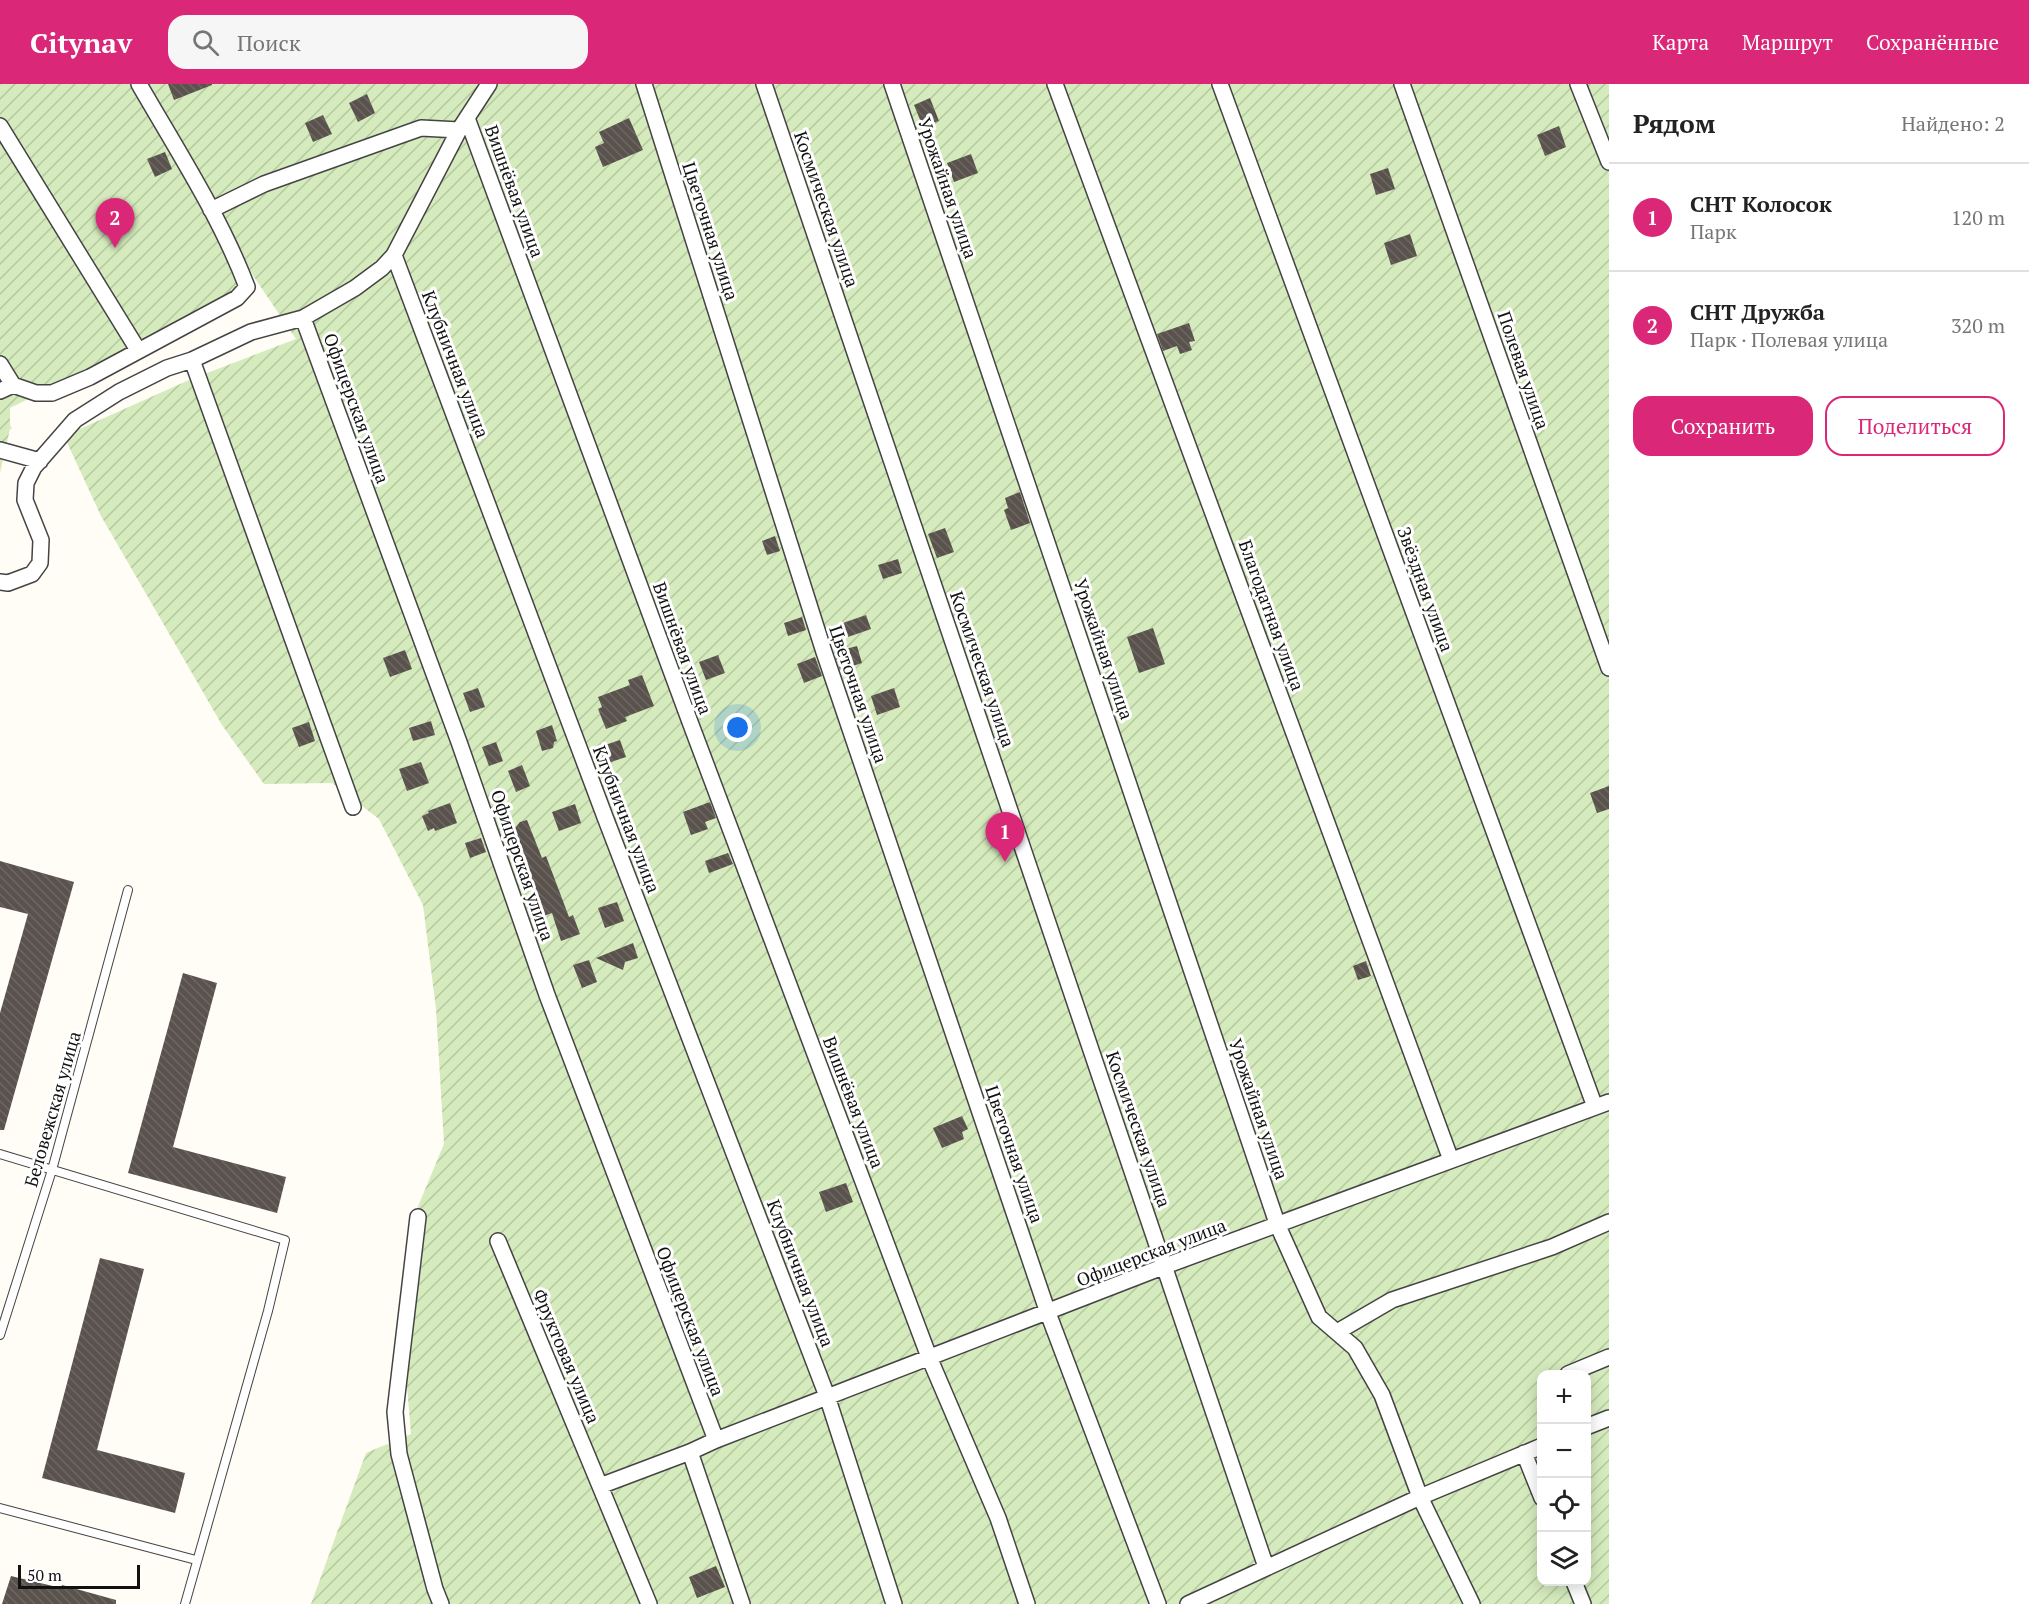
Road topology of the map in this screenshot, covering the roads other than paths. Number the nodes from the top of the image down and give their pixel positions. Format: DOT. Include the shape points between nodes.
graph roads {
  1 [pos="139,84"];
  2 [pos="489,84"];
  3 [pos="644,84"];
  4 [pos="764,84"];
  5 [pos="892,84"];
  6 [pos="1056,84"];
  7 [pos="1220,84"];
  8 [pos="1402,84"];
  9 [pos="1578,84"];
  10 [pos="463,124"];
  11 [pos="0,126"];
  12 [pos="1609,162"];
  13 [pos="211,210"];
  14 [pos="394,255"];
  15 [pos="303,318"];
  16 [pos="138,350"];
  17 [pos="192,360"];
  18 [pos="0,364"];
  19 [pos="7,388"];
  20 [pos="0,450"];
  21 [pos="40,461"];
  22 [pos="0,582"];
  23 [pos="1609,668"];
  24 [pos="353,807"];
  25 [pos="128,890"];
  26 [pos="1602,1104"];
  27 [pos="0,1154"];
  28 [pos="1451,1160"];
  29 [pos="52,1170"];
  30 [pos="418,1217"];
  31 [pos="1609,1222"];
  32 [pos="1278,1226"];
  33 [pos="498,1241"];
  34 [pos="1165,1266"];
  35 [pos="1048,1312"];
  36 [pos="1337,1332"];
  37 [pos="0,1335"];
  38 [pos="929,1357"];
  39 [pos="1609,1357"];
  40 [pos="1578,1370"];
  41 [pos="827,1396"];
  42 [pos="1609,1418"];
  43 [pos="1591,1425"];
  44 [pos="716,1440"];
  45 [pos="1537,1448"];
  46 [pos="690,1452"];
  47 [pos="1524,1454"];
  48 [pos="600,1486"];
  49 [pos="1537,1486"];
  50 [pos="1420,1497"];
  51 [pos="0,1508"];
  52 [pos="196,1560"];
  53 [pos="1266,1567"];
  54 [pos="1576,1586"];
  55 [pos="185,1604"];
  56 [pos="441,1604"];
  57 [pos="649,1604"];
  58 [pos="742,1604"];
  59 [pos="894,1604"];
  60 [pos="1027,1604"];
  61 [pos="1158,1604"];
  62 [pos="1188,1604"];
  63 [pos="1472,1604"];
  64 [pos="1583,1604"];
  1 -- 13 [label="street"];
  2 -- 10 [label="street"];
  3 -- 35 [label="street, Цветочная улица" via="824,652"];
  4 -- 34 [label="street, Космическая улица"];
  5 -- 32 [label="street, Урожайная улица"];
  6 -- 28 [label="street, Благодатная улица"];
  7 -- 26 [label="street, Звёздная улица"];
  8 -- 23 [label="street, Полевая улица"];
  9 -- 12 [label="street"];
  10 -- 13 [label="street" via="421,128 264,184"];
  10 -- 14 [label="street"];
  10 -- 38 [label="street, Вишнёвая улица"];
  11 -- 16 [label="street"];
  13 -- 16 [label="street" via="247,287 237,298"];
  14 -- 15 [label="street" via="355,288"];
  14 -- 41 [label="street, Клубничная улица"];
  15 -- 17 [label="street" via="251,332"];
  15 -- 44 [label="street, Офицерская улица" via="547,995"];
  16 -- 19 [label="street" via="52,393"];
  17 -- 21 [label="street" via="119,392 75,420"];
  17 -- 24 [label="street"];
  18 -- 19 [label="street"];
  20 -- 21 [label="street"];
  21 -- 22 [label="street" via="26,483 25,500 41,540 40,563 32,574"];
  25 -- 29 [label="lane, Беловежская улица"];
  26 -- 28 [label="street, Офицерская улица"];
  27 -- 29 [label="lane"];
  28 -- 32 [label="street, Офицерская улица"];
  29 -- 37 [label="lane, Беловежская улица"];
  29 -- 52 [label="lane" via="285,1240"];
  30 -- 56 [label="street" via="395,1412 399,1454"];
  31 -- 36 [label="street" via="1552,1247 1392,1300"];
  32 -- 34 [label="street, Офицерская улица"];
  32 -- 36 [label="street, Урожайная улица" via="1319,1317"];
  33 -- 48 [label="street, Фруктовая улица"];
  34 -- 35 [label="street, Офицерская улица"];
  34 -- 53 [label="street, Космическая улица"];
  35 -- 38 [label="street, Офицерская улица"];
  35 -- 61 [label="street, Цветочная улица"];
  36 -- 50 [label="street, Урожайная улица" via="1355,1348 1382,1395"];
  38 -- 41 [label="street, Офицерская улица"];
  38 -- 60 [label="street, Вишнёвая улица" via="998,1518"];
  39 -- 40 [label="street"];
  41 -- 44 [label="street, Офицерская улица"];
  41 -- 59 [label="street, Клубничная улица"];
  42 -- 43 [label="street"];
  44 -- 46 [label="street"];
  45 -- 47 [label="street"];
  46 -- 48 [label="street"];
  46 -- 58 [label="street"];
  47 -- 49 [label="street"];
  47 -- 50 [label="street"];
  48 -- 57 [label="street, Фруктовая улица"];
  50 -- 53 [label="street"];
  50 -- 63 [label="street, Урожайная улица"];
  51 -- 52 [label="lane"];
  52 -- 55 [label="lane"];
  53 -- 62 [label="street"];
  54 -- 64 [label="street"];
}
